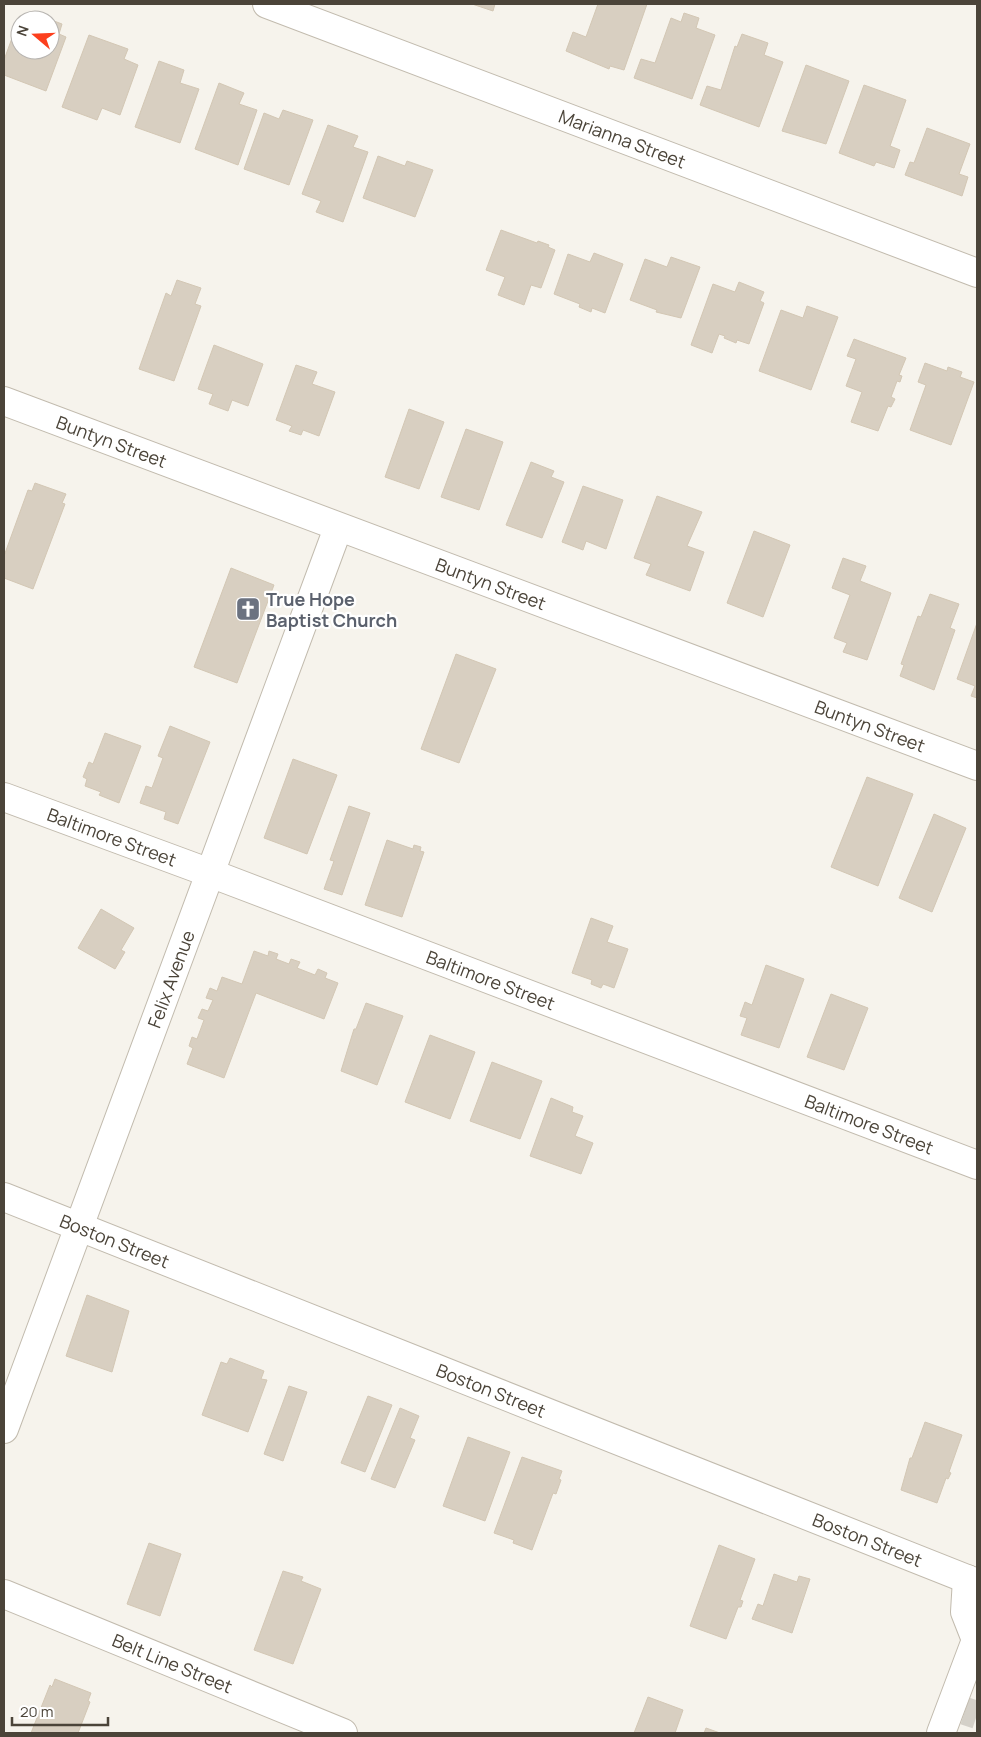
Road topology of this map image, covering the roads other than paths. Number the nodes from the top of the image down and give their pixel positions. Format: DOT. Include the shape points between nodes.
graph roads {
  1 [pos="267,4"];
  2 [pos="977,273"];
  3 [pos="4,401"];
  4 [pos="338,528"];
  5 [pos="977,766"];
  6 [pos="4,797"];
  7 [pos="210,873"];
  8 [pos="977,1165"];
  9 [pos="4,1198"];
  10 [pos="79,1226"];
  11 [pos="4,1429"];
  12 [pos="972,1581"];
  13 [pos="4,1594"];
  14 [pos="975,1649"];
  15 [pos="343,1733"];
  16 [pos="941,1733"];
  1 -- 2 [label="street, Marianna Street"];
  3 -- 4 [label="street, Buntyn Street"];
  4 -- 5 [label="street, Buntyn Street"];
  4 -- 7 [label="street, Felix Avenue"];
  6 -- 7 [label="street, Baltimore Street"];
  7 -- 8 [label="street, Baltimore Street"];
  7 -- 10 [label="street, Felix Avenue"];
  9 -- 10 [label="street, Boston Street"];
  10 -- 11 [label="street, Felix Avenue"];
  10 -- 12 [label="street, Boston Street"];
  12 -- 14 [label="street" via="965,1612"];
  13 -- 15 [label="street, Belt Line Street"];
  14 -- 16 [label="street" via="958,1708"];
}
